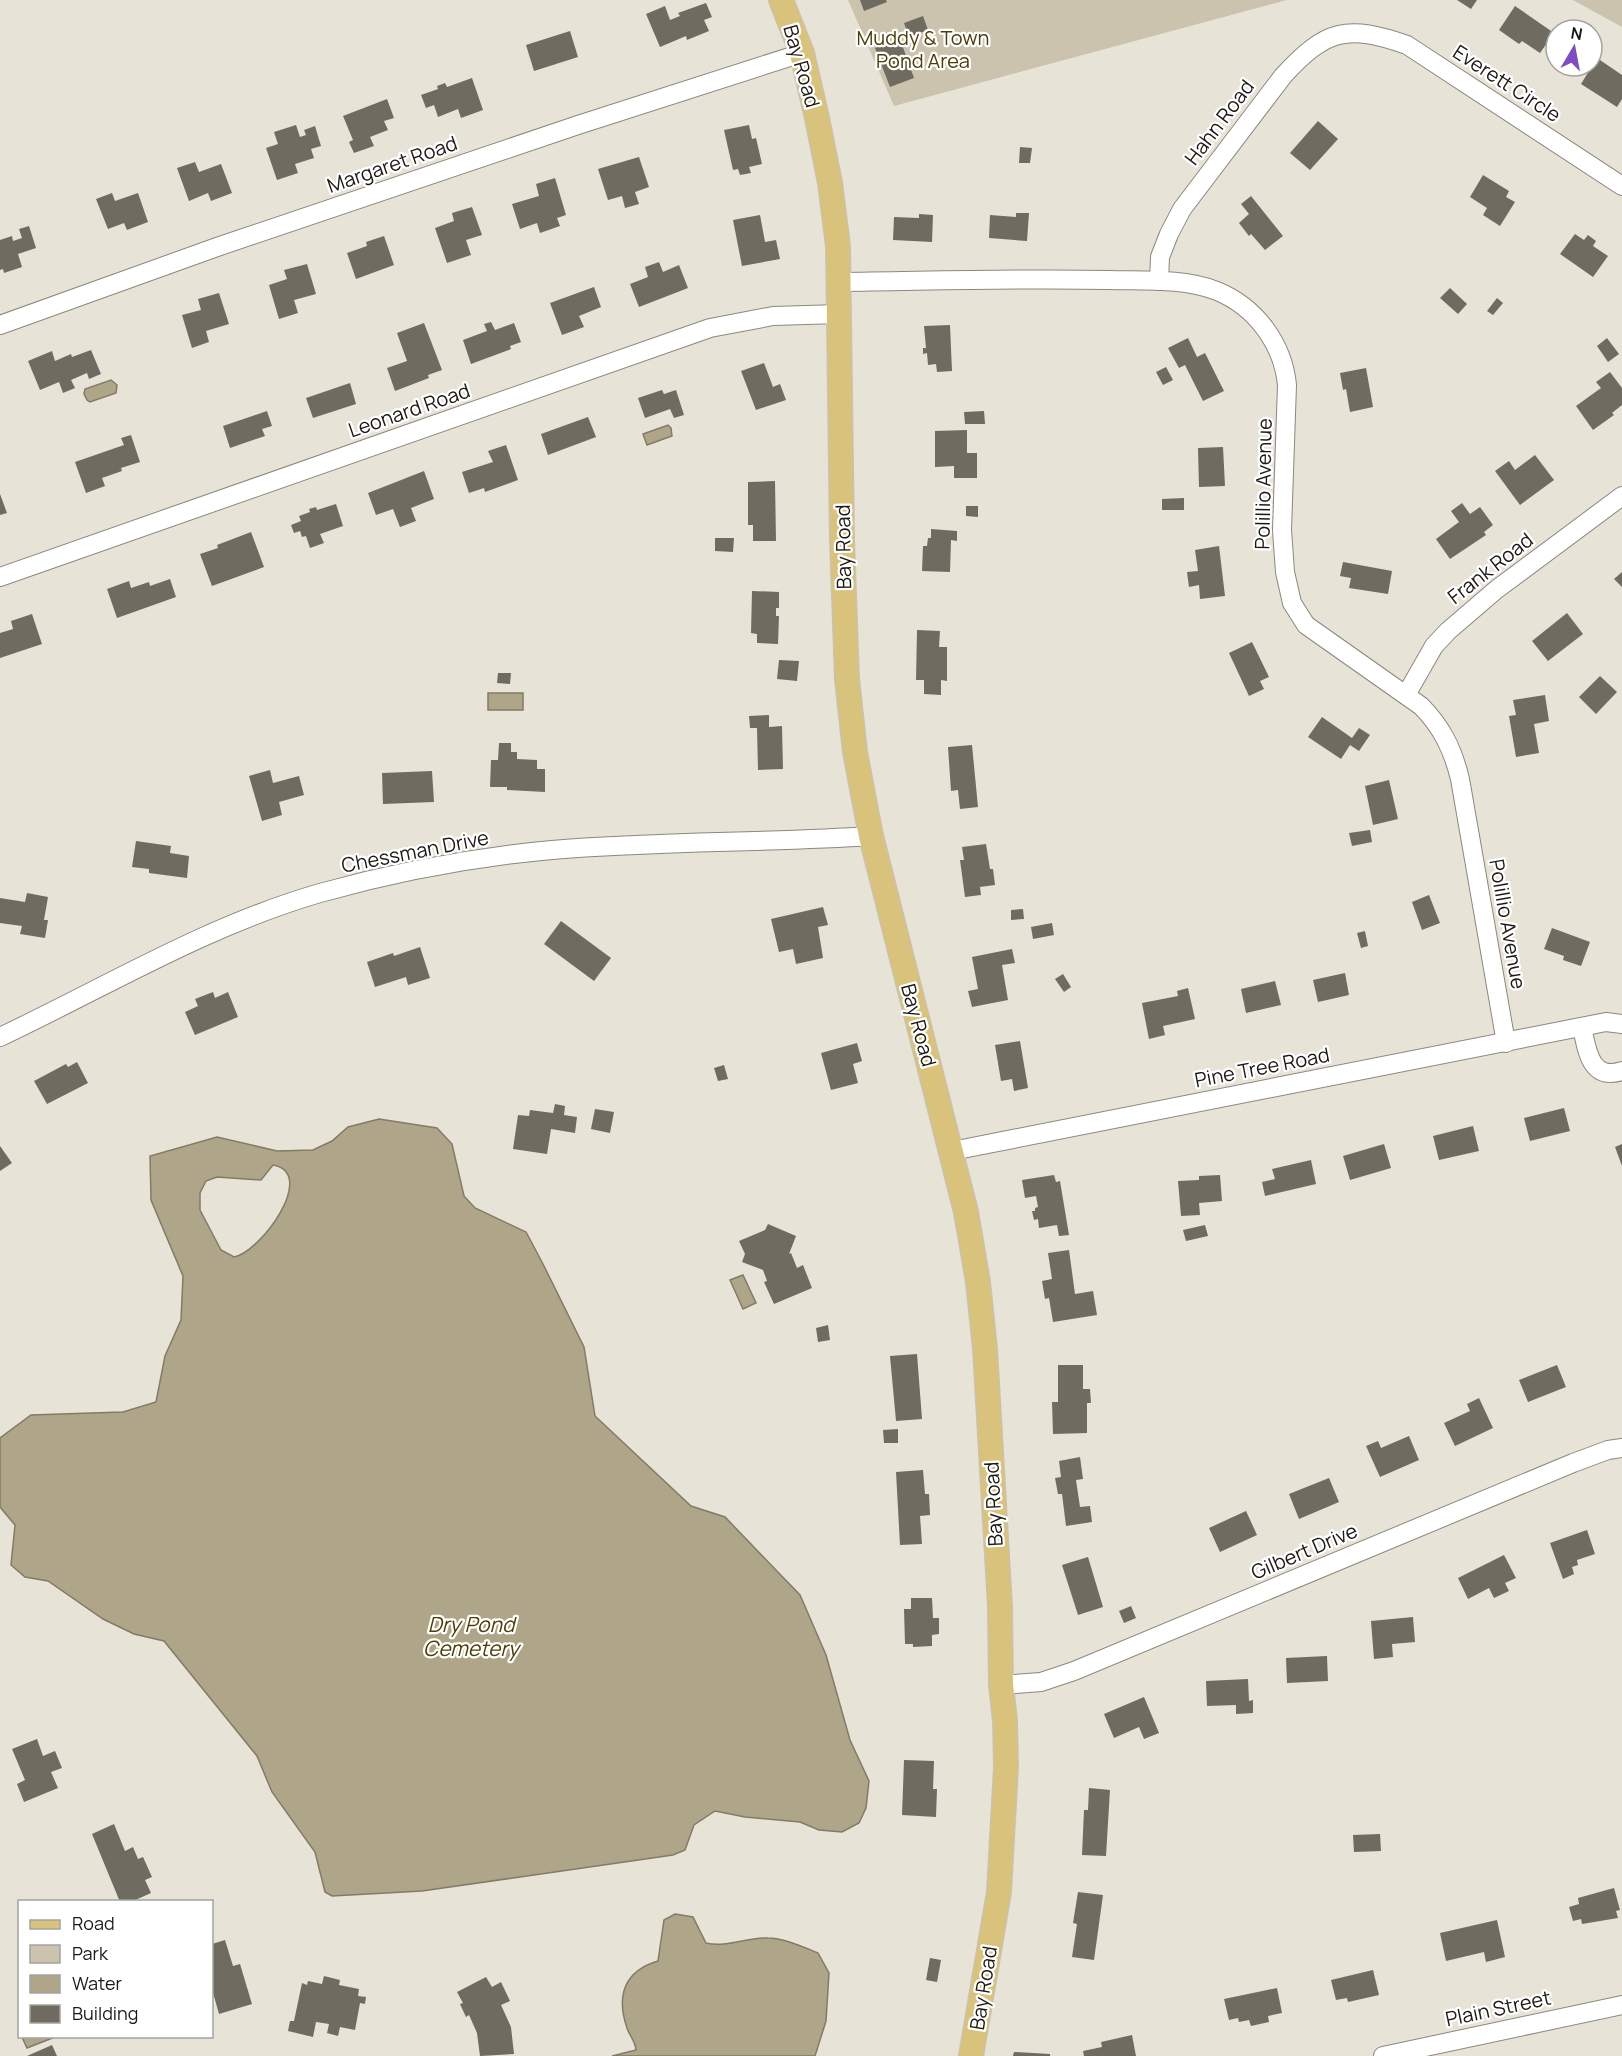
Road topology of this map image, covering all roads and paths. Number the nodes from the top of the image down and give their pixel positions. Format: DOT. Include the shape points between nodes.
graph roads {
  1 [pos="781,0"];
  2 [pos="1361,32"];
  3 [pos="802,53"];
  4 [pos="1622,186"];
  5 [pos="1159,281"];
  6 [pos="839,282"];
  7 [pos="840,314"];
  8 [pos="0,325"];
  9 [pos="1622,496"];
  10 [pos="0,577"];
  11 [pos="1406,695"];
  12 [pos="871,836"];
  13 [pos="1622,1024"];
  14 [pos="1582,1027"];
  15 [pos="0,1037"];
  16 [pos="1506,1043"];
  17 [pos="1622,1071"];
  18 [pos="952,1151"];
  19 [pos="1622,1448"];
  20 [pos="1001,1685"];
  21 [pos="1622,2004"];
  22 [pos="971,2056"];
  23 [pos="1383,2056"];
  1 -- 3 [label="main road, Bay Road"];
  2 -- 4 [label="street, Everett Circle" via="1407,45"];
  2 -- 5 [label="street, Hahn Road" via="1337,34 1319,43 1283,76 1182,209 1160,257"];
  3 -- 6 [label="main road, Bay Road" via="830,183"];
  3 -- 8 [label="street, Margaret Road" via="217,247"];
  5 -- 6 [label="street, Polillio Avenue"];
  5 -- 11 [label="street, Polillio Avenue" via="1198,285 1235,300 1251,311 1274,342 1287,385 1281,530 1293,603 1306,625"];
  6 -- 7 [label="main road, Bay Road"];
  7 -- 10 [label="street, Leonard Road" via="772,316 710,328"];
  7 -- 12 [label="main road, Bay Road" via="847,679 855,752"];
  9 -- 11 [label="street, Frank Road" via="1497,589 1448,631 1434,646"];
  11 -- 16 [label="street, Polillio Avenue" via="1441,729 1457,765"];
  12 -- 15 [label="street, Chessman Drive" via="552,850 395,874 255,915 173,949"];
  12 -- 18 [label="main road, Bay Road"];
  13 -- 14 [label="street, Pine Tree Road"];
  14 -- 16 [label="street, Pine Tree Road"];
  14 -- 17 [label="street" via="1588,1057 1594,1066 1609,1073"];
  16 -- 18 [label="street, Pine Tree Road"];
  18 -- 20 [label="main road, Bay Road" via="978,1282 985,1349"];
  19 -- 20 [label="street, Gilbert Drive" via="1573,1463 1074,1671 1041,1682"];
  20 -- 22 [label="main road, Bay Road" via="1006,1767 999,1892"];
  21 -- 23 [label="street, Plain Street"];
}
